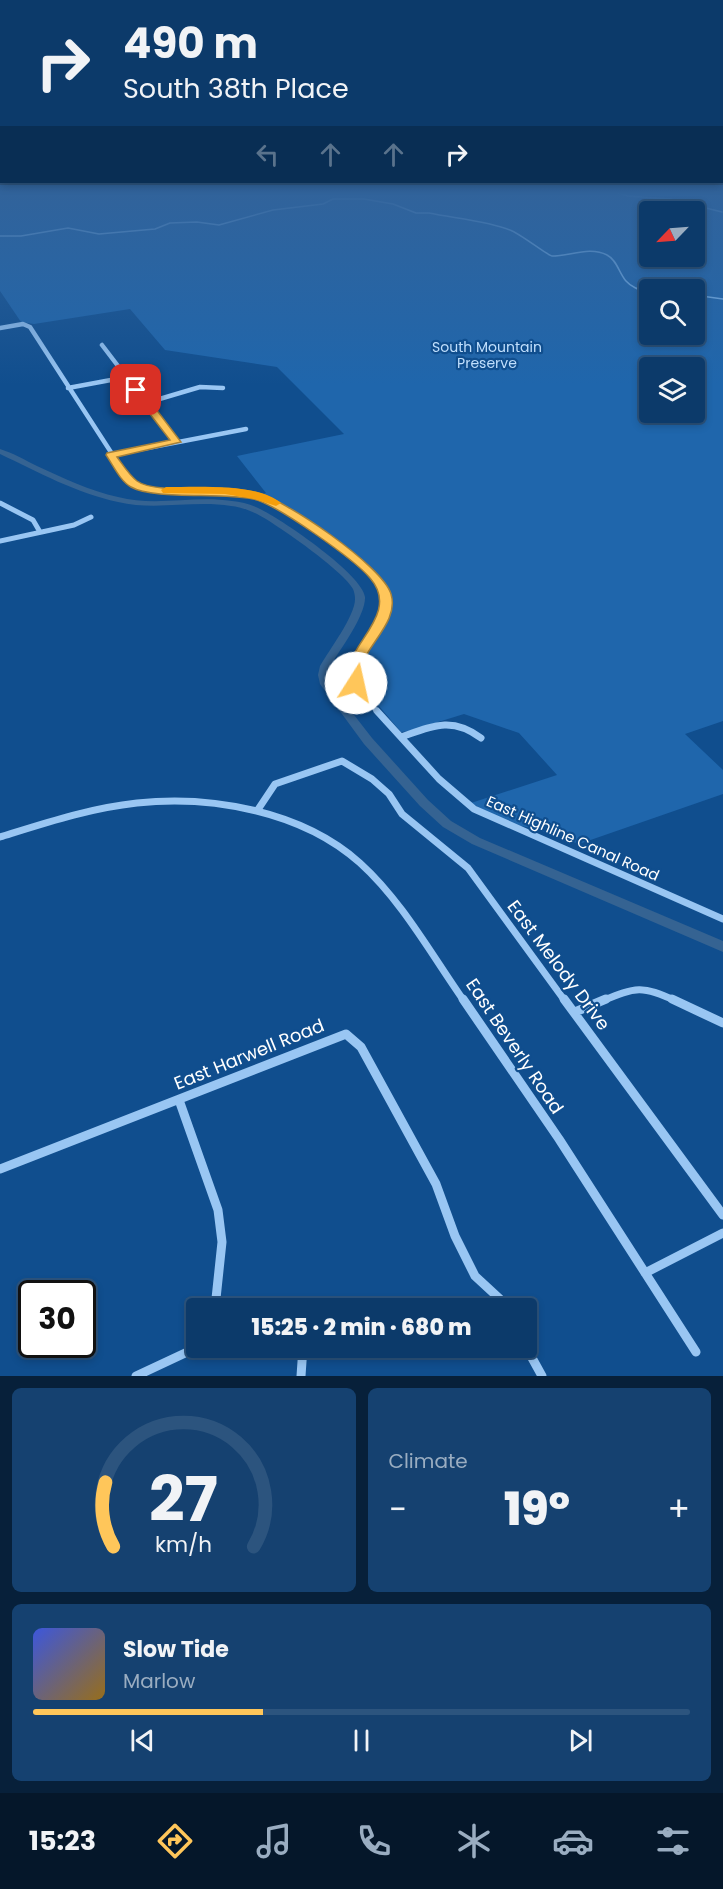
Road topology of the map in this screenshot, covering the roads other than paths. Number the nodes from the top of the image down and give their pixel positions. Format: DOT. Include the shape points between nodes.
graph roads {
  1 [pos="0,328"];
  2 [pos="102,345"];
  3 [pos="126,375"];
  4 [pos="67,386"];
  5 [pos="223,388"];
  6 [pos="146,403"];
  7 [pos="246,429"];
  8 [pos="176,442"];
  9 [pos="111,455"];
  10 [pos="0,503"];
  11 [pos="91,517"];
  12 [pos="40,532"];
  13 [pos="0,541"];
  14 [pos="401,737"];
  15 [pos="481,738"];
  16 [pos="257,811"];
  17 [pos="0,837"];
  18 [pos="723,919"];
  19 [pos="575,1012"];
  20 [pos="723,1023"];
  21 [pos="179,1100"];
  22 [pos="0,1169"];
  23 [pos="723,1215"];
  24 [pos="723,1233"];
  25 [pos="645,1273"];
  26 [pos="216,1298"];
  27 [pos="497,1298"];
  28 [pos="696,1352"];
  29 [pos="186,1353"];
  30 [pos="302,1358"];
  31 [pos="532,1358"];
  32 [pos="136,1376"];
  33 [pos="301,1376"];
  34 [pos="542,1376"];
  1 -- 4 [label="street" via="26,324"];
  2 -- 3 [label="street"];
  3 -- 4 [label="street"];
  3 -- 6 [label="street"];
  4 -- 9 [label="street"];
  5 -- 6 [label="street" via="200,387"];
  6 -- 8 [label="street"];
  7 -- 8 [label="street"];
  8 -- 9 [label="street"];
  9 -- 14 [label="street, East Highline Canal Road" via="135,485 152,490 225,491 272,501 368,569 381,585 386,606 354,673 360,690"];
  10 -- 12 [label="street" via="33,520"];
  11 -- 12 [label="street"];
  12 -- 13 [label="street"];
  14 -- 15 [label="street" via="459,723"];
  14 -- 18 [label="street, East Highline Canal Road" via="474,809"];
  16 -- 17 [label="street, East Beverly Road" via="176,802 142,803 66,817"];
  16 -- 19 [label="street, East Melody Drive" via="275,784 342,761 372,779 389,794 402,814 468,868"];
  16 -- 25 [label="street, East Beverly Road" via="335,844 396,901 559,1138"];
  19 -- 20 [label="street" via="633,988 655,991"];
  19 -- 23 [label="street, East Melody Drive"];
  21 -- 22 [label="street, East Harwell Road"];
  21 -- 26 [label="street" via="218,1210 222,1242"];
  21 -- 27 [label="street, East Harwell Road" via="346,1034 354,1039 436,1184 475,1276"];
  24 -- 25 [label="street"];
  25 -- 28 [label="street, East Beverly Road"];
  29 -- 32 [label="street"];
  30 -- 33 [label="street"];
  31 -- 34 [label="street"];
}
